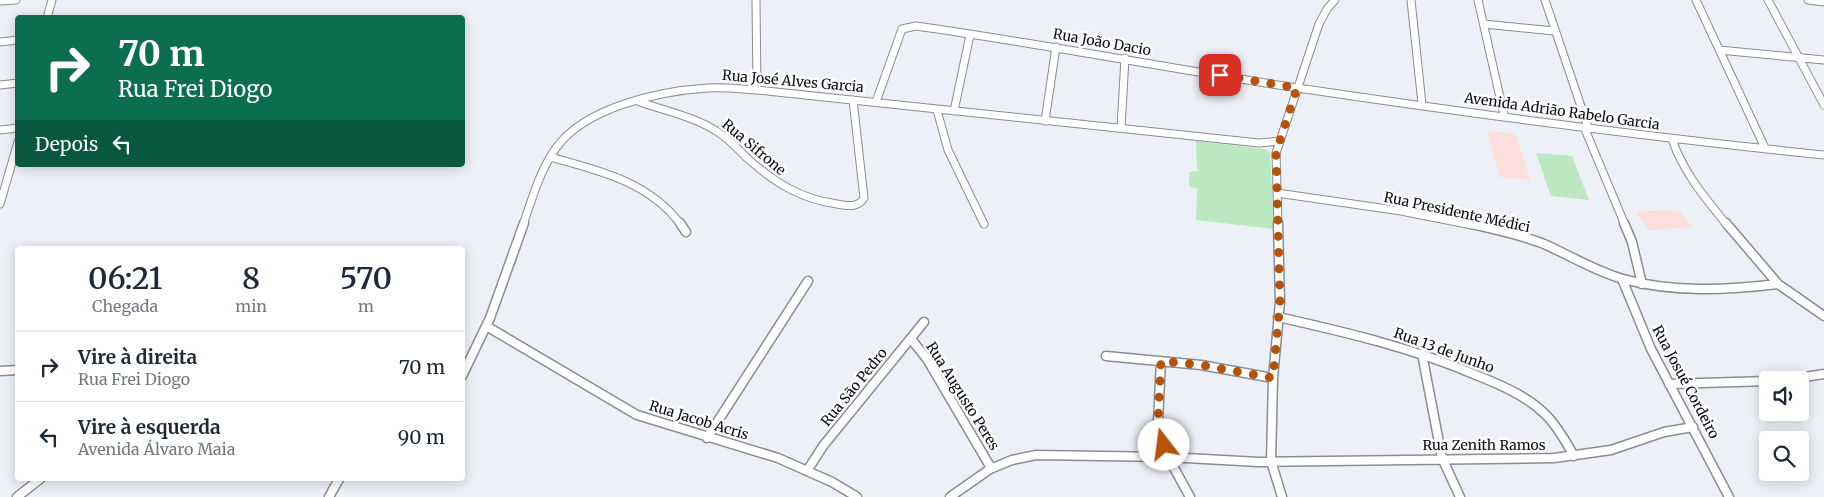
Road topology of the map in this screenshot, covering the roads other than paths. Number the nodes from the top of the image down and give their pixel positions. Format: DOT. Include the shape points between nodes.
graph roads {
  1 [pos="16,0"];
  2 [pos="52,0"];
  3 [pos="756,0"];
  4 [pos="1336,0"];
  5 [pos="1410,0"];
  6 [pos="1478,0"];
  7 [pos="1545,0"];
  8 [pos="1696,0"];
  9 [pos="1768,0"];
  10 [pos="1808,0"];
  11 [pos="0,2"];
  12 [pos="1824,2"];
  13 [pos="48,15"];
  14 [pos="1484,24"];
  15 [pos="1554,32"];
  16 [pos="970,34"];
  17 [pos="15,40"];
  18 [pos="0,42"];
  19 [pos="1056,47"];
  20 [pos="1719,50"];
  21 [pos="1797,56"];
  22 [pos="1125,58"];
  23 [pos="1824,60"];
  24 [pos="15,83"];
  25 [pos="0,85"];
  26 [pos="1297,88"];
  27 [pos="757,90"];
  28 [pos="853,100"];
  29 [pos="638,102"];
  30 [pos="876,102"];
  31 [pos="1422,104"];
  32 [pos="1824,105"];
  33 [pos="937,110"];
  34 [pos="954,111"];
  35 [pos="1504,115"];
  36 [pos="1045,121"];
  37 [pos="1586,127"];
  38 [pos="15,128"];
  39 [pos="1121,128"];
  40 [pos="0,130"];
  41 [pos="1672,139"];
  42 [pos="1279,141"];
  43 [pos="1259,143"];
  44 [pos="1766,148"];
  45 [pos="15,150"];
  46 [pos="1276,153"];
  47 [pos="1824,155"];
  48 [pos="550,157"];
  49 [pos="2,183"];
  50 [pos="1277,193"];
  51 [pos="0,204"];
  52 [pos="984,224"];
  53 [pos="686,232"];
  54 [pos="1622,279"];
  55 [pos="808,281"];
  56 [pos="1642,284"];
  57 [pos="1778,284"];
  58 [pos="1824,316"];
  59 [pos="1278,317"];
  60 [pos="924,322"];
  61 [pos="488,327"];
  62 [pos="911,339"];
  63 [pos="1422,354"];
  64 [pos="1106,356"];
  65 [pos="1161,361"];
  66 [pos="15,370"];
  67 [pos="0,371"];
  68 [pos="465,371"];
  69 [pos="1824,374"];
  70 [pos="1273,378"];
  71 [pos="1809,378"];
  72 [pos="1759,381"];
  73 [pos="1669,384"];
  74 [pos="1693,427"];
  75 [pos="706,438"];
  76 [pos="1168,456"];
  77 [pos="1574,456"];
  78 [pos="1442,458"];
  79 [pos="1271,461"];
  80 [pos="991,468"];
  81 [pos="807,471"];
  82 [pos="37,481"];
  83 [pos="338,481"];
  84 [pos="17,497"];
  85 [pos="329,497"];
  86 [pos="857,497"];
  87 [pos="950,497"];
  88 [pos="1190,497"];
  89 [pos="1282,497"];
  90 [pos="1460,497"];
  91 [pos="1730,497"];
  1 -- 11 [label="street"];
  2 -- 13 [label="street"];
  3 -- 27 [label="street"];
  4 -- 26 [label="street" via="1319,24"];
  5 -- 31 [label="street"];
  6 -- 14 [label="street"];
  7 -- 15 [label="street"];
  8 -- 20 [label="street"];
  9 -- 21 [label="street"];
  10 -- 12 [label="street"];
  14 -- 15 [label="street"];
  14 -- 35 [label="street"];
  15 -- 37 [label="street"];
  16 -- 19 [label="street, Rua João Dacio"];
  16 -- 30 [label="street, Rua João Dacio" via="916,26 902,30"];
  16 -- 34 [label="street"];
  17 -- 18 [label="street"];
  19 -- 22 [label="street, Rua João Dacio"];
  19 -- 36 [label="street"];
  20 -- 21 [label="street"];
  20 -- 44 [label="street"];
  21 -- 23 [label="street"];
  21 -- 32 [label="street"];
  22 -- 26 [label="street, Rua João Dacio"];
  22 -- 39 [label="street"];
  24 -- 25 [label="street"];
  26 -- 31 [label="street, Avenida Adrião Rabelo Garcia"];
  26 -- 42 [label="street"];
  27 -- 28 [label="street, Rua José Alves Garcia"];
  27 -- 29 [label="street, Rua José Alves Garcia" via="699,89"];
  28 -- 29 [label="street, Rua Sifrone" via="864,198 855,206 814,201 790,192 715,130 698,121"];
  28 -- 30 [label="street, Rua José Alves Garcia"];
  29 -- 48 [label="street, Rua José Alves Garcia" via="609,110 578,125 564,136"];
  30 -- 33 [label="street, Rua José Alves Garcia"];
  31 -- 35 [label="street, Avenida Adrião Rabelo Garcia"];
  33 -- 34 [label="street, Rua José Alves Garcia"];
  33 -- 52 [label="street" via="948,150"];
  34 -- 36 [label="street, Rua José Alves Garcia"];
  35 -- 37 [label="street, Avenida Adrião Rabelo Garcia"];
  36 -- 39 [label="street, Rua José Alves Garcia"];
  37 -- 41 [label="street, Avenida Adrião Rabelo Garcia"];
  37 -- 56 [label="street" via="1632,242"];
  38 -- 40 [label="street"];
  39 -- 43 [label="street, Rua José Alves Garcia"];
  41 -- 44 [label="street, Avenida Adrião Rabelo Garcia"];
  41 -- 57 [label="street" via="1693,182"];
  42 -- 43 [label="street, Rua José Alves Garcia"];
  42 -- 46 [label="street"];
  43 -- 46 [label="street, Rua José Alves Garcia"];
  44 -- 47 [label="street, Avenida Adrião Rabelo Garcia"];
  45 -- 49 [label="street"];
  46 -- 50 [label="street"];
  48 -- 53 [label="street" via="614,176 652,195 663,203"];
  48 -- 61 [label="street, Rua José Alves Garcia"];
  49 -- 51 [label="street"];
  50 -- 54 [label="street, Rua Presidente Médici" via="1421,215 1522,237"];
  50 -- 59 [label="street"];
  54 -- 56 [label="street, Rua Presidente Médici"];
  54 -- 73 [label="street, Rua Josué Cordeiro"];
  55 -- 75 [label="street"];
  56 -- 57 [label="street, Rua Presidente Médici" via="1704,290"];
  57 -- 58 [label="street"];
  59 -- 63 [label="street, Rua 13 de Junho"];
  59 -- 70 [label="street"];
  60 -- 62 [label="street, Rua São Pedro"];
  61 -- 68 [label="street, Rua José Alves Garcia"];
  61 -- 75 [label="street, Rua Jacob Acris" via="637,415"];
  62 -- 80 [label="street, Rua Augusto Peres" via="927,359"];
  62 -- 81 [label="street, Rua São Pedro" via="823,446"];
  63 -- 77 [label="street, Rua 13 de Junho" via="1520,396 1556,427"];
  63 -- 78 [label="street"];
  64 -- 65 [label="street"];
  65 -- 70 [label="street"];
  65 -- 76 [label="street" via="1158,421"];
  66 -- 67 [label="street"];
  69 -- 71 [label="street"];
  70 -- 79 [label="street"];
  72 -- 73 [label="street"];
  73 -- 74 [label="street, Rua Josué Cordeiro"];
  74 -- 77 [label="street, Rua Zenith Ramos" via="1665,430 1618,448"];
  74 -- 91 [label="street, Rua Josué Cordeiro"];
  75 -- 81 [label="street, Rua Jacob Acris" via="768,455"];
  76 -- 79 [label="street, Rua Zenith Ramos"];
  76 -- 80 [label="street, Rua Zenith Ramos" via="1036,455 1020,457"];
  76 -- 88 [label="street"];
  77 -- 78 [label="street, Rua Zenith Ramos"];
  78 -- 79 [label="street, Rua Zenith Ramos"];
  78 -- 90 [label="street"];
  79 -- 89 [label="street"];
  80 -- 87 [label="street, Rua Zenith Ramos"];
  81 -- 86 [label="street, Rua Jacob Acris"];
  82 -- 84 [label="street"];
  83 -- 85 [label="street"];
}
